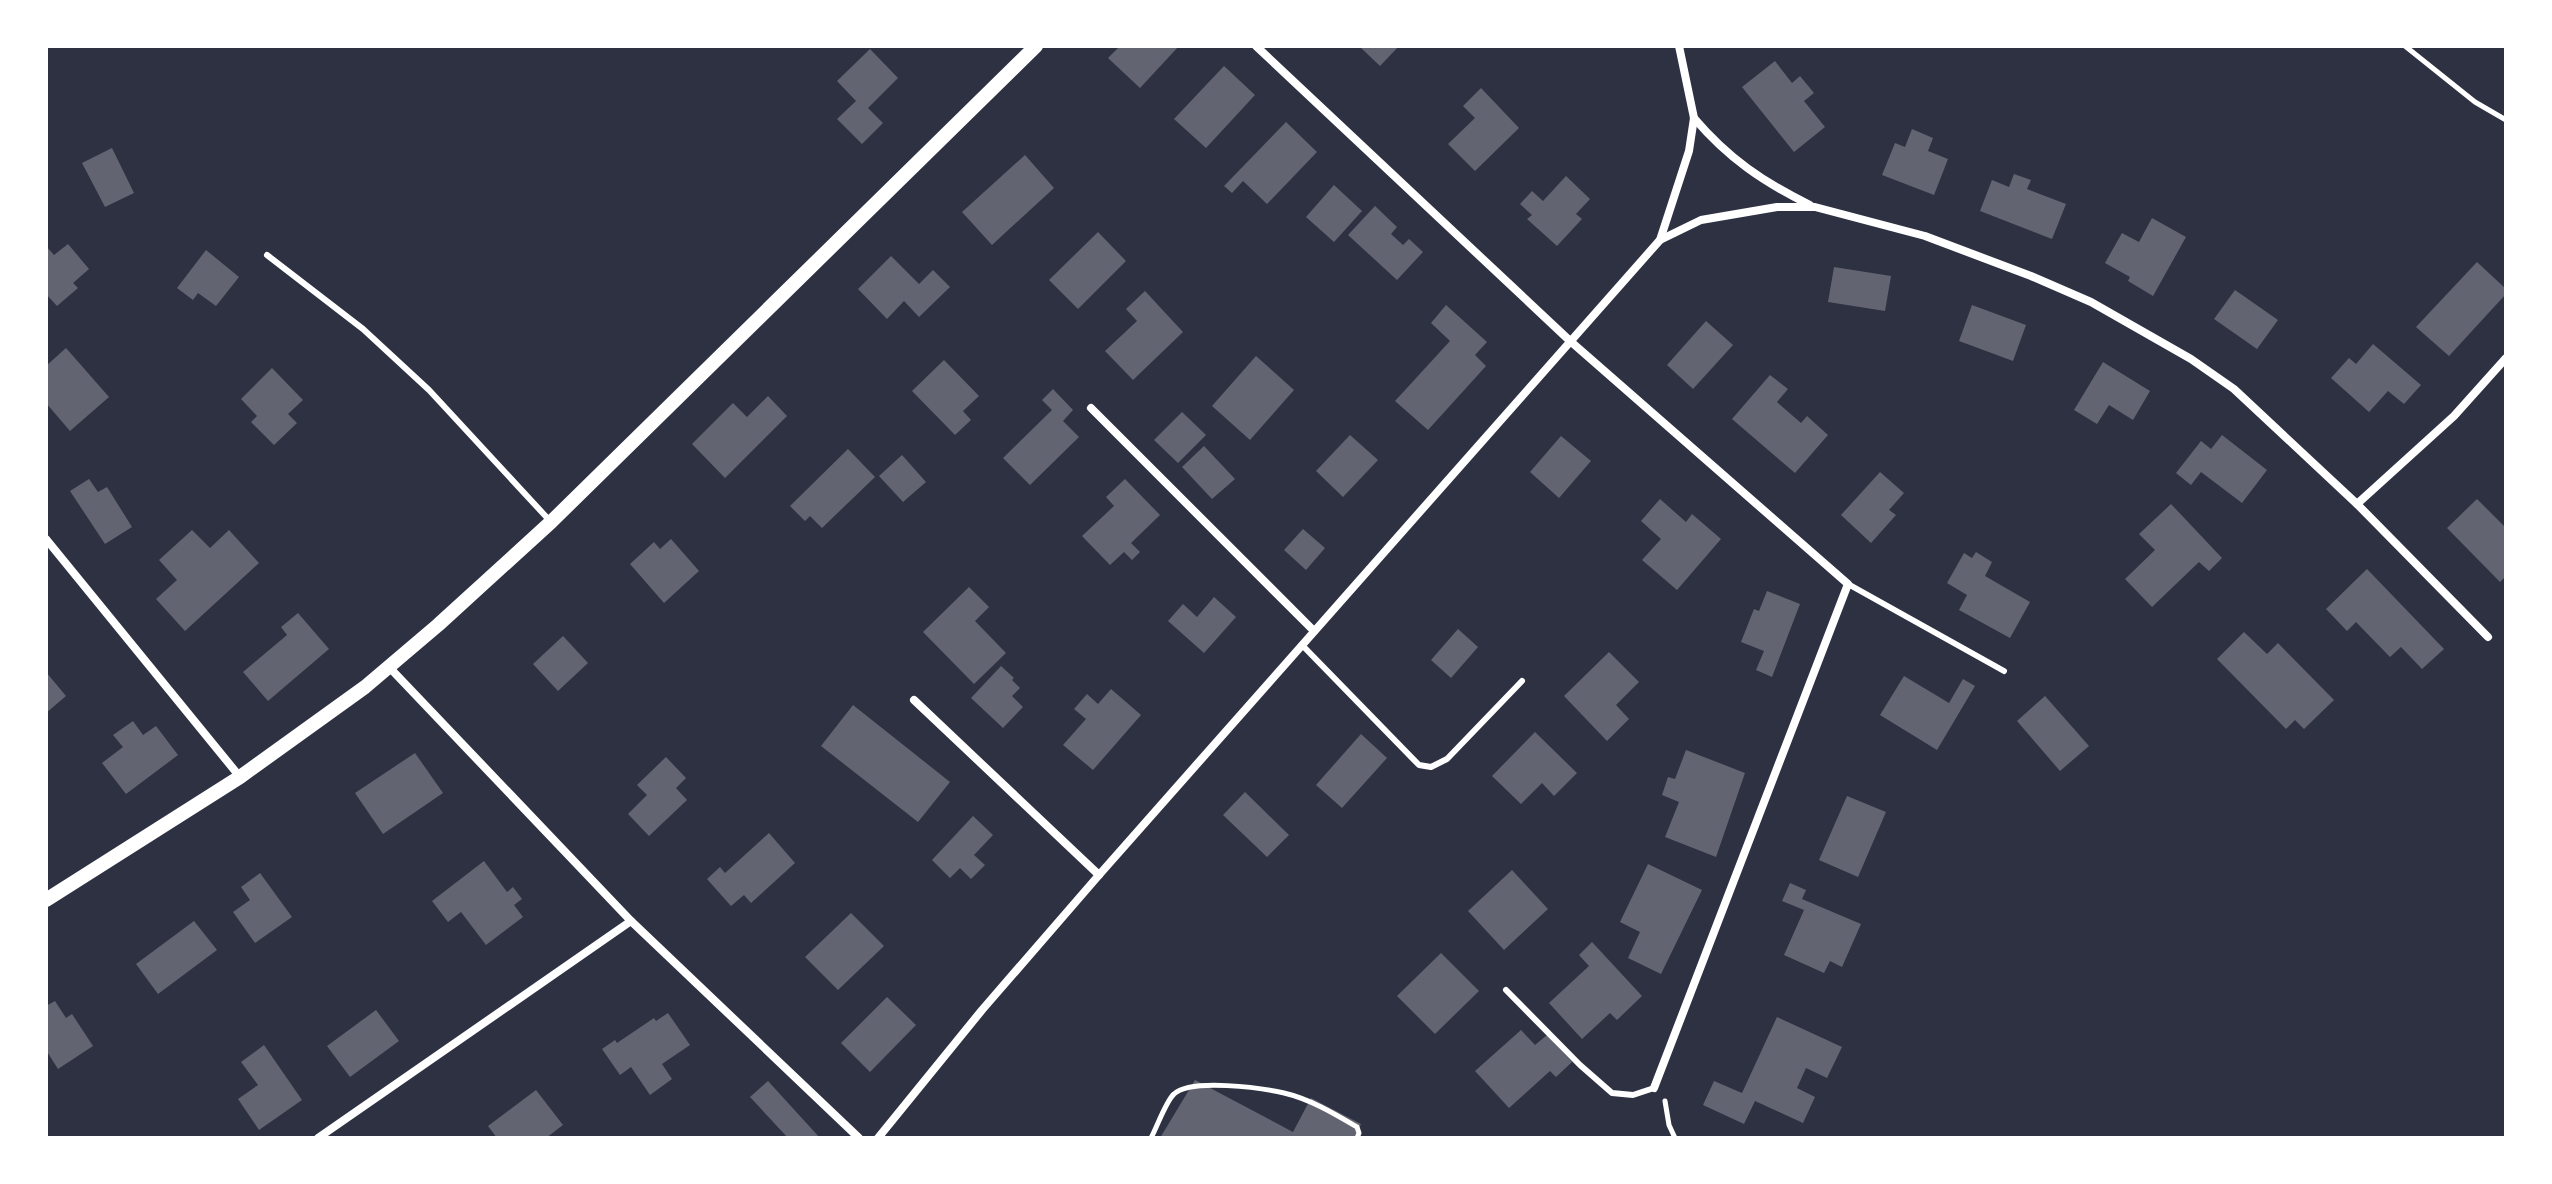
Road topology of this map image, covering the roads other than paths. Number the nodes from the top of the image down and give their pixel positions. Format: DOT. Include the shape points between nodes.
graph roads {
  1 [pos="1036,46"];
  2 [pos="1256,46"];
  3 [pos="1679,46"];
  4 [pos="1694,118"];
  5 [pos="1815,207"];
  6 [pos="1660,240"];
  7 [pos="267,255"];
  8 [pos="1569,340"];
  9 [pos="2506,358"];
  10 [pos="1091,408"];
  11 [pos="2357,504"];
  12 [pos="551,522"];
  13 [pos="46,539"];
  14 [pos="1848,584"];
  15 [pos="1314,631"];
  16 [pos="2488,637"];
  17 [pos="1302,645"];
  18 [pos="389,667"];
  19 [pos="2004,671"];
  20 [pos="1522,681"];
  21 [pos="914,700"];
  22 [pos="240,777"];
  23 [pos="1099,875"];
  24 [pos="46,900"];
  25 [pos="631,921"];
  26 [pos="1506,990"];
  27 [pos="1654,1088"];
  28 [pos="318,1138"];
  29 [pos="859,1138"];
  30 [pos="878,1138"];
  1 -- 12 [label="street"];
  2 -- 8 [label="street"];
  3 -- 4 [label="street"];
  4 -- 5 [label="street" via="1733,159 1778,190"];
  4 -- 6 [label="street" via="1689,151"];
  5 -- 6 [label="street" via="1777,207 1701,220"];
  5 -- 11 [label="street" via="1925,236 2091,302 2234,389"];
  6 -- 8 [label="street"];
  7 -- 12 [label="lane" via="363,329 429,390"];
  8 -- 14 [label="street"];
  8 -- 15 [label="street"];
  9 -- 11 [label="street" via="2454,416"];
  10 -- 15 [label="street"];
  11 -- 16 [label="street"];
  12 -- 18 [label="street"];
  13 -- 22 [label="street"];
  14 -- 19 [label="lane"];
  14 -- 27 [label="street"];
  15 -- 17 [label="street"];
  17 -- 20 [label="lane" via="1419,765 1431,767 1447,759"];
  17 -- 23 [label="street"];
  18 -- 22 [label="street"];
  18 -- 25 [label="street"];
  21 -- 23 [label="street"];
  22 -- 24 [label="street"];
  23 -- 30 [label="street"];
  25 -- 28 [label="street"];
  25 -- 29 [label="street"];
  26 -- 27 [label="lane" via="1612,1093 1633,1095"];
}
